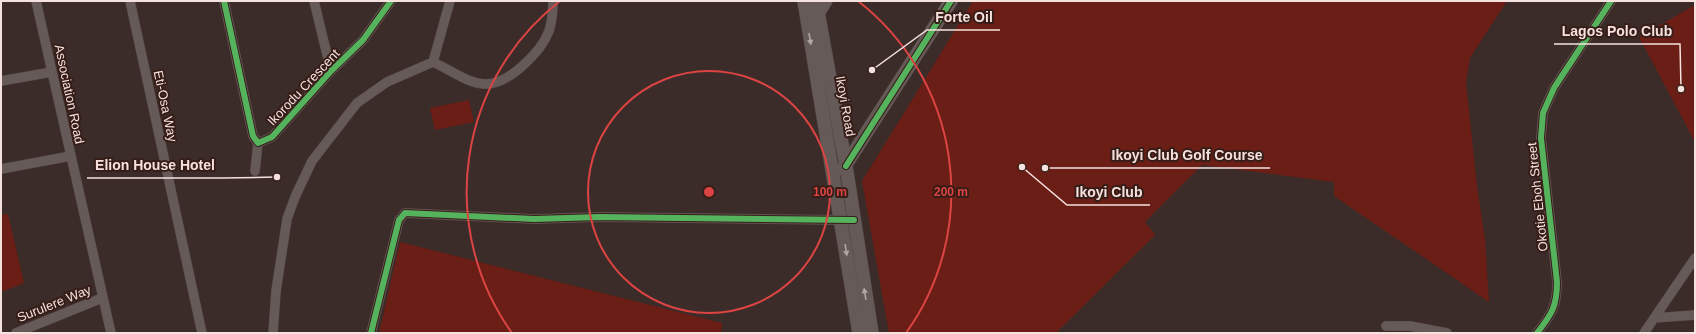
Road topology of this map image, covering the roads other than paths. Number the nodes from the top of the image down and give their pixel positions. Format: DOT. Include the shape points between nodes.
graph roads {
  1 [pos="36,1"];
  2 [pos="130,1"];
  3 [pos="224,1"];
  4 [pos="314,1"];
  5 [pos="391,1"];
  6 [pos="450,1"];
  7 [pos="553,1"];
  8 [pos="804,1"];
  9 [pos="816,1"];
  10 [pos="828,1"];
  11 [pos="951,1"];
  12 [pos="1611,1"];
  13 [pos="819,16"];
  14 [pos="433,62"];
  15 [pos="52,72"];
  16 [pos="331,72"];
  17 [pos="1,81"];
  18 [pos="840,137"];
  19 [pos="862,140"];
  20 [pos="258,143"];
  21 [pos="70,156"];
  22 [pos="846,166"];
  23 [pos="1,169"];
  24 [pos="256,171"];
  25 [pos="834,176"];
  26 [pos="848,220"];
  27 [pos="1695,258"];
  28 [pos="102,298"];
  29 [pos="1695,315"];
  30 [pos="1654,318"];
  31 [pos="1386,326"];
  32 [pos="16,333"];
  33 [pos="110,333"];
  34 [pos="202,333"];
  35 [pos="273,333"];
  36 [pos="371,333"];
  37 [pos="859,333"];
  38 [pos="872,333"];
  39 [pos="1447,333"];
  40 [pos="1537,333"];
  41 [pos="1644,333"];
  1 -- 15 [label="street, Association Road"];
  2 -- 34 [label="street, Eti-Osa Way"];
  3 -- 20 [label="street, Ikorodu Crescent" via="253,136"];
  4 -- 16 [label="street"];
  5 -- 16 [label="street, Ikorodu Crescent" via="362,40"];
  6 -- 14 [label="street"];
  7 -- 14 [label="street" via="549,30 541,45 518,70 498,82 485,84 473,81"];
  8 -- 25 [label="main road, Ikoyi Road, one-way"];
  9 -- 13 [label="main road, Ikoyi Road"];
  10 -- 13 [label="street"];
  11 -- 19 [label="main road"];
  12 -- 40 [label="street, Okotie Eboh Street" via="1554,88 1543,113 1541,138 1557,288 1556,304 1552,314"];
  13 -- 18 [label="main road, Ikoyi Road"];
  14 -- 35 [label="street" via="387,82 357,103 312,161 287,219 276,291"];
  15 -- 17 [label="street"];
  15 -- 21 [label="street, Association Road"];
  16 -- 20 [label="street, Ikorodu Crescent" via="272,137"];
  18 -- 19 [label="main road" via="850,143"];
  18 -- 22 [label="main road, Ikoyi Road"];
  19 -- 22 [label="main road"];
  20 -- 24 [label="street"];
  21 -- 23 [label="street"];
  21 -- 28 [label="street, Association Road"];
  22 -- 25 [label="main road"];
  22 -- 26 [label="main road, Ikoyi Road"];
  25 -- 26 [label="main road, Ikoyi Road"];
  26 -- 36 [label="street" via="600,217 534,219 404,213 399,220"];
  26 -- 37 [label="main road, Ikoyi Road, one-way"];
  38 -- 26 [label="main road, Ikoyi Road, one-way"];
  27 -- 30 [label="street"];
  28 -- 32 [label="street, Surulere Way"];
  28 -- 33 [label="street, Association Road"];
  29 -- 30 [label="street"];
  30 -- 41 [label="street"];
  31 -- 39 [label="street" via="1410,326"];
}
